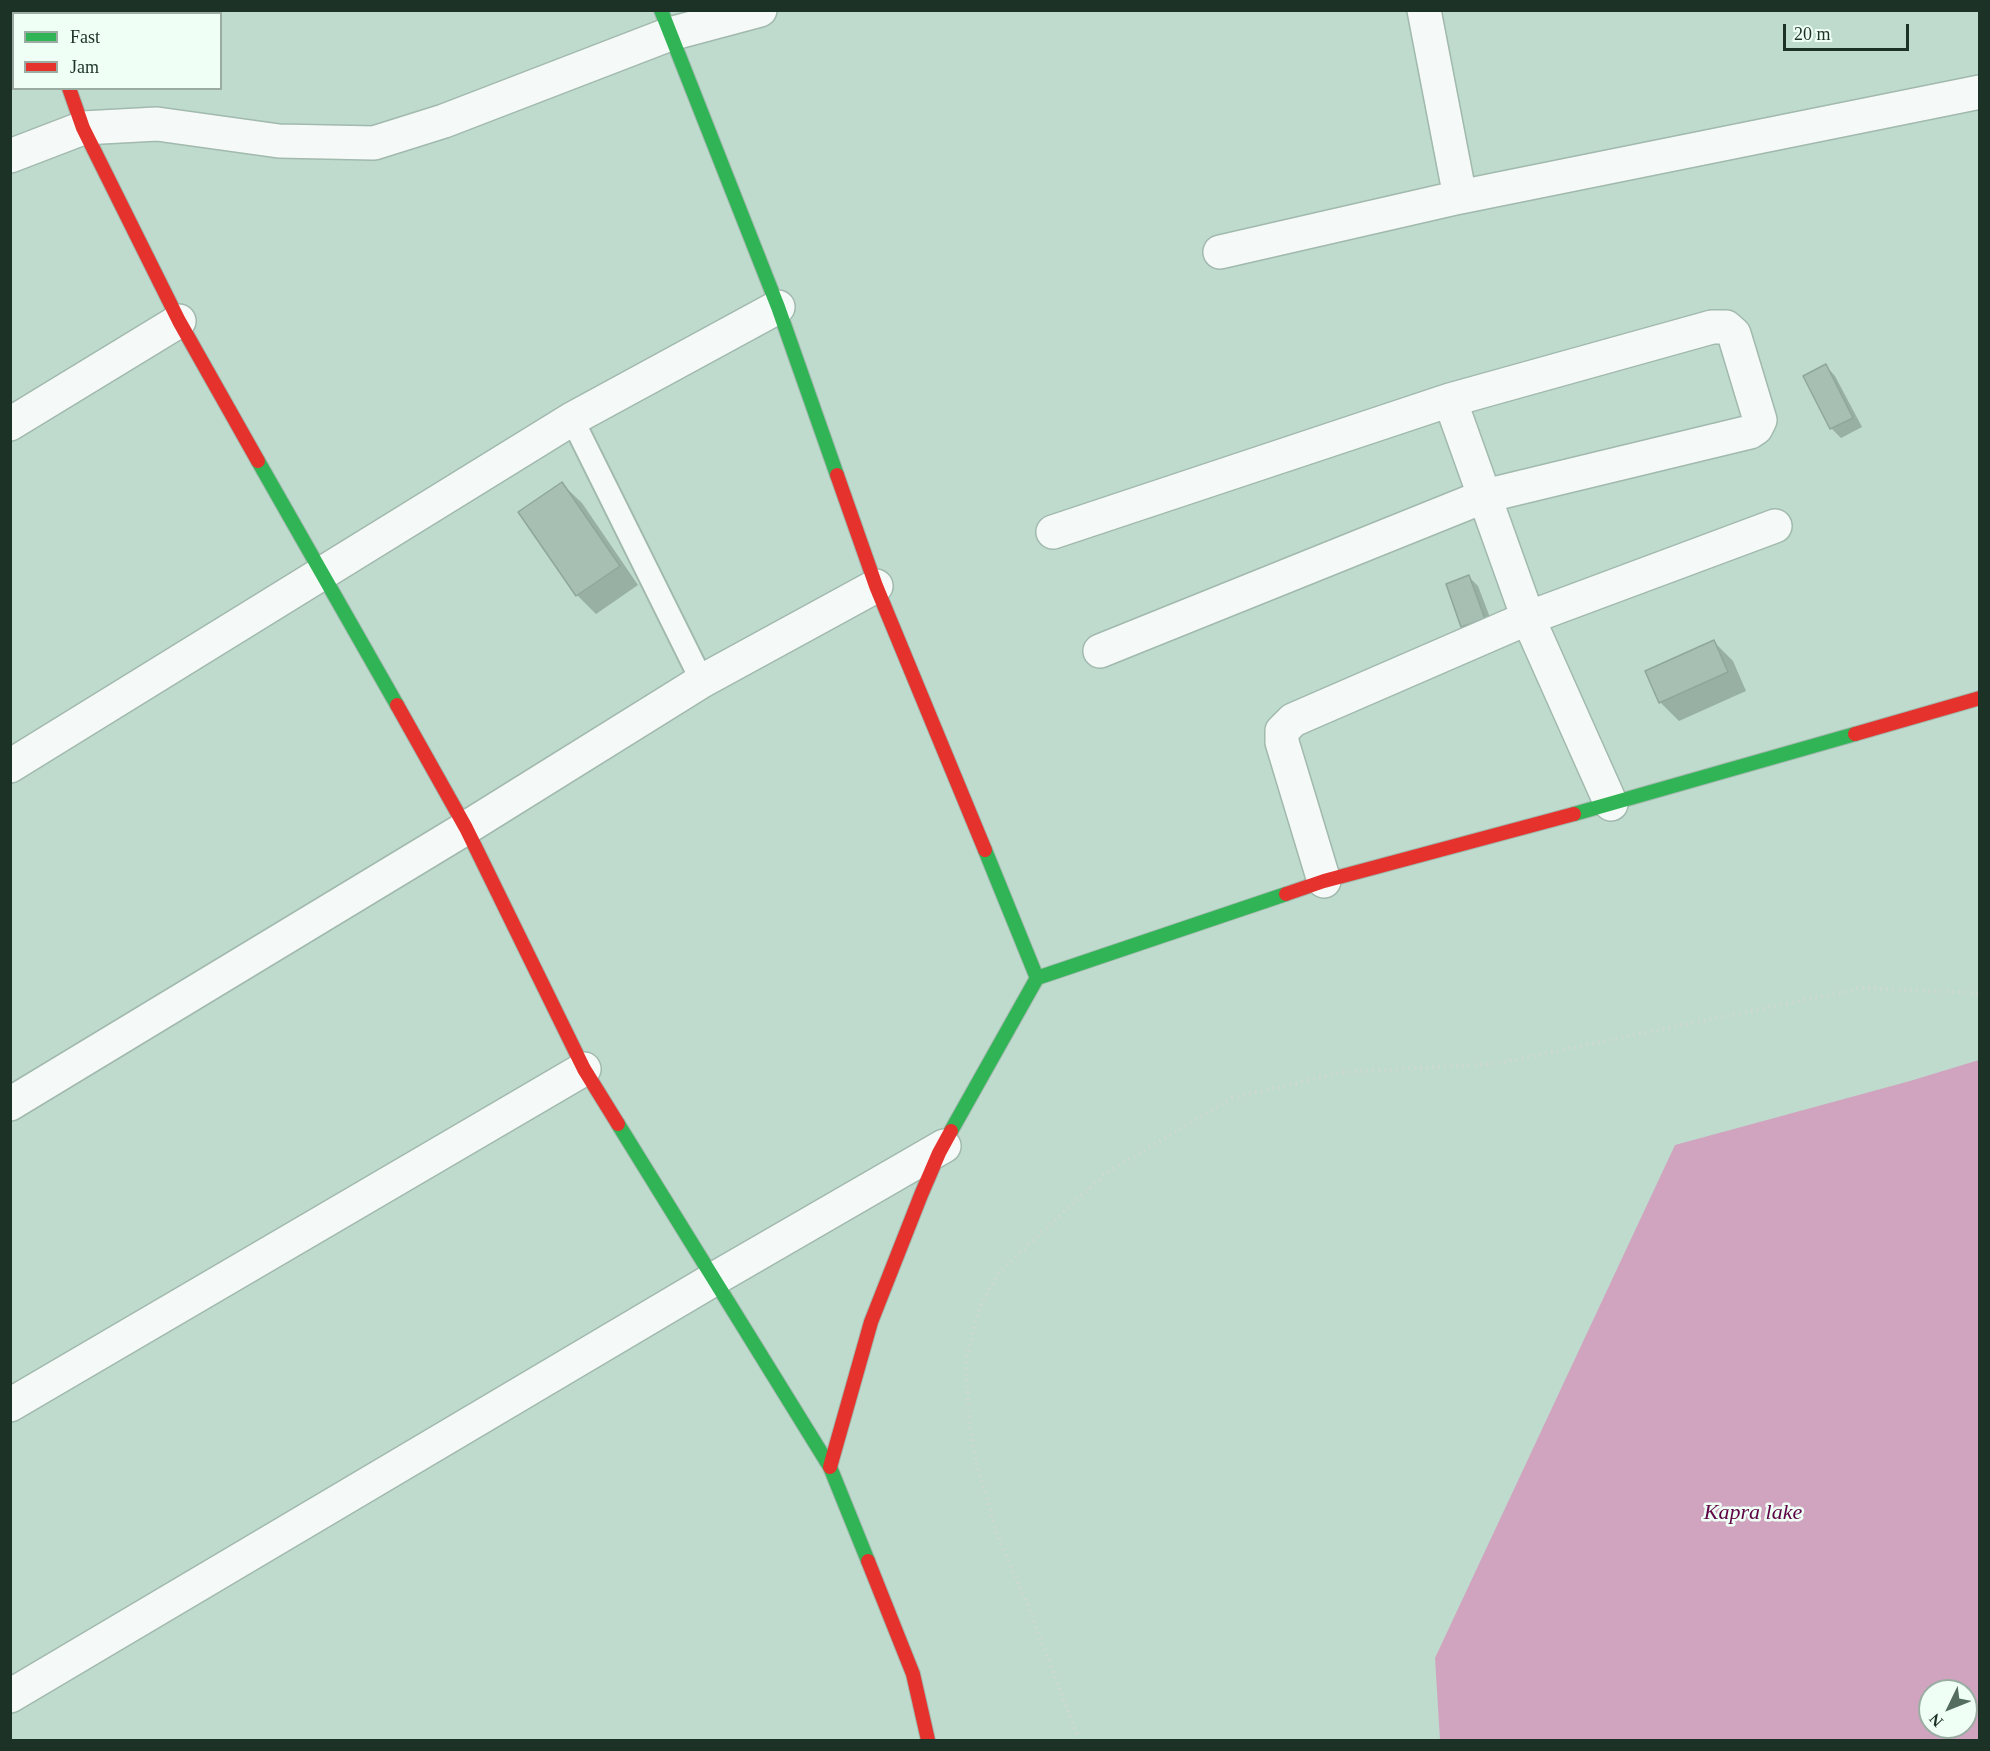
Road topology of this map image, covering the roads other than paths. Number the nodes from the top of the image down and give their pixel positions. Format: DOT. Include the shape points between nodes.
graph roads {
  1 [pos="760,10"];
  2 [pos="1424,10"];
  3 [pos="666,22"];
  4 [pos="70,90"];
  5 [pos="1980,92"];
  6 [pos="83,128"];
  7 [pos="10,156"];
  8 [pos="1460,197"];
  9 [pos="1220,252"];
  10 [pos="778,307"];
  11 [pos="179,321"];
  12 [pos="1450,400"];
  13 [pos="572,419"];
  14 [pos="10,424"];
  15 [pos="1485,496"];
  16 [pos="1775,526"];
  17 [pos="1053,532"];
  18 [pos="323,574"];
  19 [pos="876,586"];
  20 [pos="1528,618"];
  21 [pos="1100,651"];
  22 [pos="702,681"];
  23 [pos="1980,698"];
  24 [pos="10,766"];
  25 [pos="1611,804"];
  26 [pos="466,828"];
  27 [pos="1324,881"];
  28 [pos="1037,978"];
  29 [pos="584,1069"];
  30 [pos="10,1104"];
  31 [pos="944,1146"];
  32 [pos="714,1279"];
  33 [pos="10,1405"];
  34 [pos="830,1467"];
  35 [pos="10,1696"];
  36 [pos="928,1740"];
  1 -- 3 [label="street"];
  2 -- 8 [label="street"];
  3 -- 6 [label="street" via="444,121 374,143 279,141 157,124"];
  3 -- 10 [label="street"];
  4 -- 6 [label="street"];
  5 -- 8 [label="street"];
  6 -- 7 [label="street"];
  6 -- 11 [label="street"];
  8 -- 9 [label="street"];
  10 -- 13 [label="street"];
  10 -- 19 [label="street"];
  11 -- 14 [label="street"];
  11 -- 18 [label="street"];
  12 -- 15 [label="street"];
  12 -- 15 [label="street" via="1712,327 1726,327 1734,334 1760,420 1750,432"];
  12 -- 17 [label="street"];
  13 -- 18 [label="street"];
  13 -- 22 [label="lane"];
  15 -- 20 [label="street"];
  15 -- 21 [label="street"];
  16 -- 20 [label="street"];
  18 -- 24 [label="street"];
  18 -- 26 [label="street"];
  19 -- 22 [label="street"];
  19 -- 28 [label="street"];
  20 -- 25 [label="street"];
  20 -- 27 [label="street" via="1293,720 1282,731"];
  22 -- 26 [label="street"];
  23 -- 25 [label="street"];
  25 -- 27 [label="street"];
  26 -- 29 [label="street"];
  26 -- 30 [label="street"];
  27 -- 28 [label="street"];
  28 -- 31 [label="street"];
  29 -- 32 [label="street"];
  29 -- 33 [label="street"];
  31 -- 32 [label="street"];
  31 -- 34 [label="street" via="871,1322"];
  32 -- 34 [label="street"];
  32 -- 35 [label="street"];
  34 -- 36 [label="street" via="913,1674"];
}
